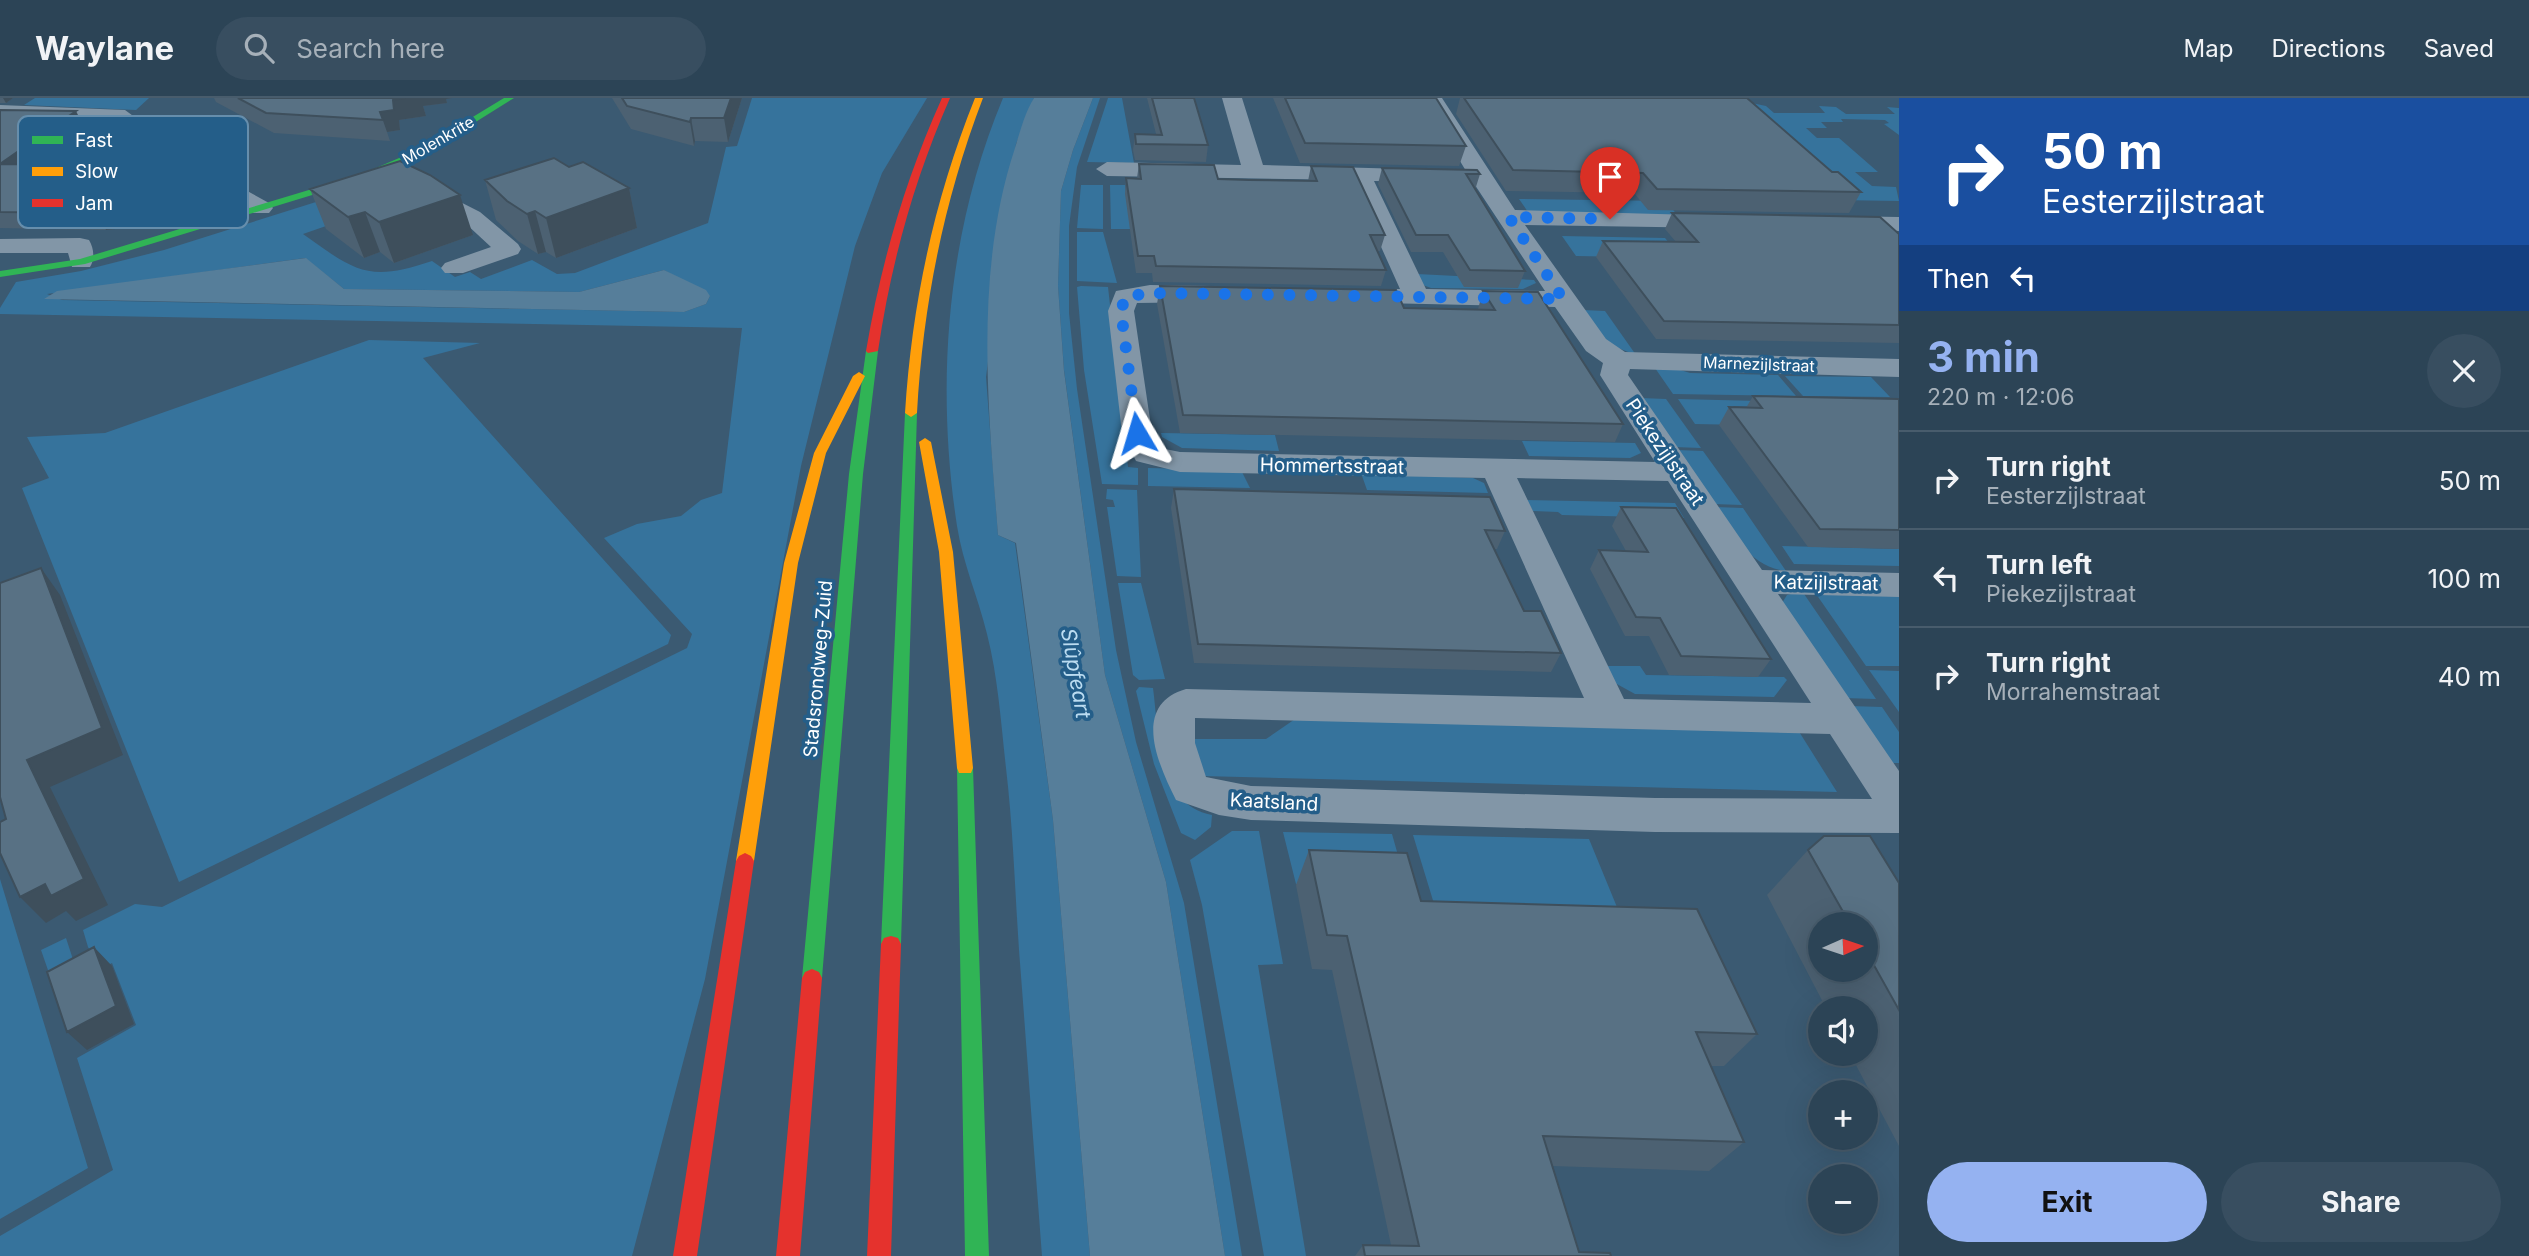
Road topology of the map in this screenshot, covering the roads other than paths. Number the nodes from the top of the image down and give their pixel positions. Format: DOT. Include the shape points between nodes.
graph roads {
  1 [pos="510,98"];
  2 [pos="946,98"];
  3 [pos="979,98"];
  4 [pos="1232,98"];
  5 [pos="1444,102"];
  6 [pos="0,111"];
  7 [pos="121,116"];
  8 [pos="1107,169"];
  9 [pos="1254,172"];
  10 [pos="1359,174"];
  11 [pos="365,176"];
  12 [pos="1480,176"];
  13 [pos="248,201"];
  14 [pos="261,208"];
  15 [pos="248,212"];
  16 [pos="1509,217"];
  17 [pos="1738,221"];
  18 [pos="1818,222"];
  19 [pos="1899,224"];
  20 [pos="194,228"];
  21 [pos="0,246"];
  22 [pos="80,262"];
  23 [pos="454,268"];
  24 [pos="2,276"];
  25 [pos="1230,294"];
  26 [pos="1324,295"];
  27 [pos="1417,296"];
  28 [pos="1563,299"];
  29 [pos="871,353"];
  30 [pos="1618,360"];
  31 [pos="1899,368"];
  32 [pos="912,374"];
  33 [pos="1497,470"];
  34 [pos="1678,472"];
  35 [pos="1752,582"];
  36 [pos="1899,585"];
  37 [pos="1611,713"];
  38 [pos="1841,719"];
  39 [pos="1899,805"];
  40 [pos="1899,816"];
  41 [pos="685,1256"];
  42 [pos="788,1256"];
  43 [pos="879,1256"];
  44 [pos="977,1256"];
  1 -- 11 [label="main road, Molenkrite" via="423,151"];
  2 -- 29 [label="main road, Stadsrondweg-Zuid" via="914,166 890,246"];
  3 -- 32 [label="main road" via="928,250"];
  4 -- 9 [label="street"];
  5 -- 12 [label="street"];
  6 -- 7 [label="street"];
  8 -- 9 [label="street"];
  9 -- 10 [label="street"];
  10 -- 12 [label="street"];
  10 -- 27 [label="street"];
  11 -- 14 [label="main road, Molenkrite"];
  11 -- 23 [label="street, Molenkrite" via="422,190 471,216 509,249"];
  12 -- 16 [label="street"];
  13 -- 14 [label="street"];
  14 -- 15 [label="main road, Molenkrite"];
  16 -- 17 [label="street"];
  16 -- 28 [label="street"];
  18 -- 19 [label="street"];
  20 -- 22 [label="main road, Molenkrite"];
  21 -- 22 [label="street" via="80,245"];
  22 -- 24 [label="main road, Molenkrite"];
  25 -- 33 [label="street, Hommertsstraat" via="1125,297 1121,311 1137,433 1147,454 1180,462"];
  26 -- 27 [label="street"];
  27 -- 28 [label="street"];
  28 -- 30 [label="street" via="1596,345"];
  29 -- 41 [label="main road" via="820,453 791,563"];
  29 -- 42 [label="main road, Stadsrondweg-Zuid" via="856,474"];
  30 -- 31 [label="street, Marnezijlstraat"];
  30 -- 34 [label="street, Piekezijlstraat" via="1614,375"];
  32 -- 43 [label="main road"];
  32 -- 44 [label="main road" via="946,552 966,775"];
  33 -- 34 [label="street, Hommertsstraat"];
  33 -- 37 [label="street"];
  34 -- 35 [label="street, Piekezijlstraat"];
  35 -- 36 [label="street, Katzijlstraat"];
  35 -- 38 [label="street, Piekezijlstraat"];
  37 -- 38 [label="street, Kaatsland"];
  37 -- 40 [label="street, Kaatsland" via="1186,703 1172,718 1177,754 1191,788 1219,799 1627,814"];
  38 -- 39 [label="street, Piekezijlstraat"];
}
